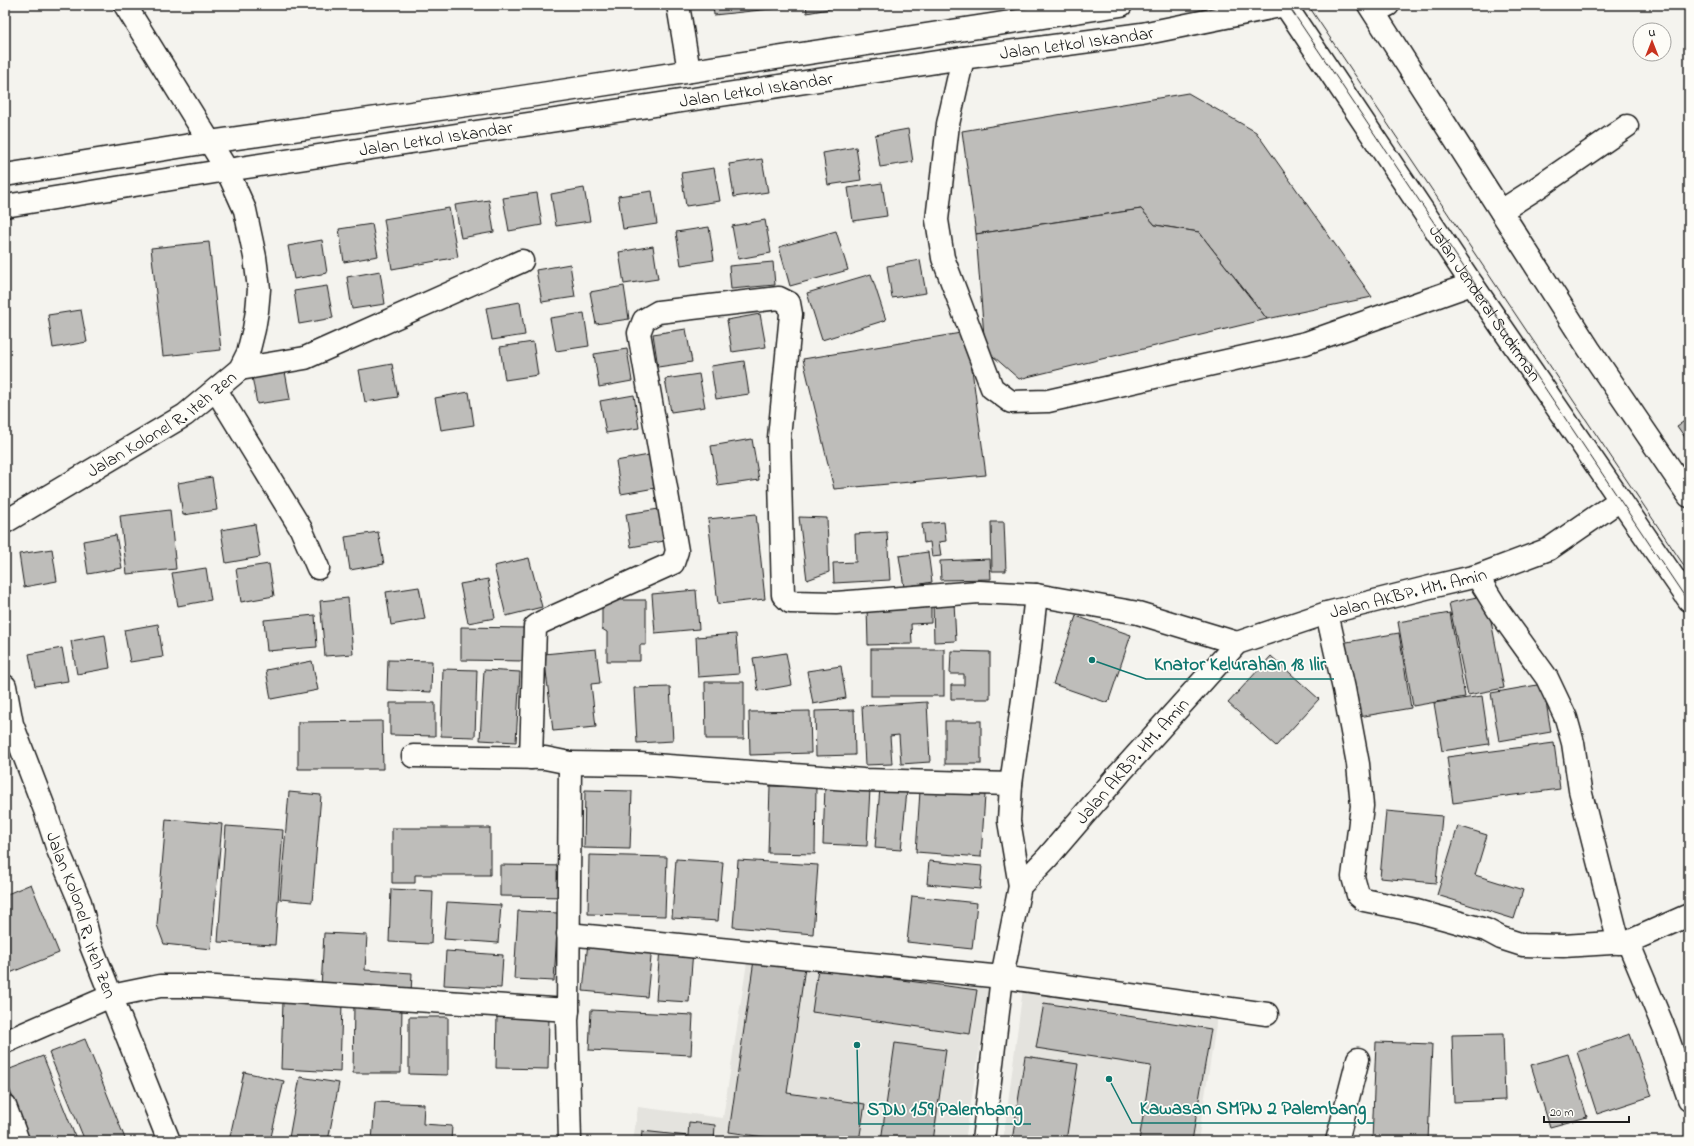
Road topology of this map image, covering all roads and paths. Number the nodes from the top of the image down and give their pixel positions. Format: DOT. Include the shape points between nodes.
graph roads {
  1 [pos="125,5"];
  2 [pos="678,5"];
  3 [pos="1121,5"];
  4 [pos="1285,5"];
  5 [pos="1377,7"];
  6 [pos="1192,14"];
  7 [pos="963,58"];
  8 [pos="689,71"];
  9 [pos="1627,126"];
  10 [pos="209,142"];
  11 [pos="227,170"];
  12 [pos="5,175"];
  13 [pos="5,206"];
  14 [pos="1501,211"];
  15 [pos="522,261"];
  16 [pos="1472,284"];
  17 [pos="240,369"];
  18 [pos="216,390"];
  19 [pos="1689,496"];
  20 [pos="1620,500"];
  21 [pos="5,522"];
  22 [pos="318,568"];
  23 [pos="1477,576"];
  24 [pos="1036,595"];
  25 [pos="1689,600"];
  26 [pos="1327,613"];
  27 [pos="1237,643"];
  28 [pos="5,686"];
  29 [pos="9,725"];
  30 [pos="413,756"];
  31 [pos="531,758"];
  32 [pos="570,763"];
  33 [pos="1010,784"];
  34 [pos="1020,886"];
  35 [pos="1689,915"];
  36 [pos="568,934"];
  37 [pos="1624,942"];
  38 [pos="1002,977"];
  39 [pos="111,996"];
  40 [pos="568,1010"];
  41 [pos="1267,1014"];
  42 [pos="5,1042"];
  43 [pos="1358,1059"];
  44 [pos="1689,1099"];
  45 [pos="5,1106"];
  46 [pos="18,1141"];
  47 [pos="169,1141"];
  48 [pos="570,1141"];
  49 [pos="983,1141"];
  50 [pos="1337,1141"];
  1 -- 10 [label="main road, Jalan Kolonel R. Iteh Zen"];
  2 -- 8 [label="main road"];
  3 -- 8 [label="main road, Jalan Letkol Iskandar"];
  4 -- 6 [label="main road, Jalan Letkol Iskandar"];
  4 -- 16 [label="main road, Jalan Jenderal Sudirman"];
  5 -- 14 [label="main road"];
  6 -- 7 [label="main road, Jalan Letkol Iskandar" via="1142,34"];
  7 -- 11 [label="main road, Jalan Letkol Iskandar"];
  7 -- 16 [label="main road" via="948,124 937,220 944,258 992,388 1010,402 1048,401 1306,343"];
  8 -- 10 [label="main road, Jalan Letkol Iskandar"];
  9 -- 14 [label="main road"];
  10 -- 11 [label="main road, Jalan Kolonel R. Iteh Zen"];
  10 -- 12 [label="main road, Jalan Letkol Iskandar"];
  11 -- 13 [label="main road, Jalan Letkol Iskandar"];
  11 -- 17 [label="main road, Jalan Kolonel R. Iteh Zen" via="245,210 259,289 254,329 248,353"];
  14 -- 19 [label="main road" via="1589,349"];
  15 -- 17 [label="main road" via="305,358"];
  16 -- 20 [label="main road, Jalan Jenderal Sudirman"];
  17 -- 18 [label="main road, Jalan Kolonel R. Iteh Zen"];
  18 -- 21 [label="main road, Jalan Kolonel R. Iteh Zen" via="185,415"];
  18 -- 22 [label="main road" via="301,529"];
  20 -- 23 [label="main road, Jalan AKBP. HM. Amin" via="1549,549"];
  20 -- 25 [label="main road, Jalan Jenderal Sudirman"];
  23 -- 26 [label="main road, Jalan AKBP. HM. Amin"];
  23 -- 37 [label="main road" via="1547,678 1566,718 1573,743 1580,790"];
  24 -- 27 [label="main road" via="1138,613"];
  24 -- 31 [label="main road" via="979,592 836,603 790,602 783,595 779,438 791,314 789,303 779,298 658,312 644,320 639,333 677,551 673,563 535,627"];
  24 -- 33 [label="main road"];
  26 -- 27 [label="main road, Jalan AKBP. HM. Amin"];
  26 -- 37 [label="main road" via="1358,764 1362,806 1353,877 1358,895 1364,900 1418,910 1486,930 1523,945 1563,946"];
  27 -- 34 [label="main road, Jalan AKBP. HM. Amin"];
  28 -- 29 [label="main road, Jalan Kolonel R. Iteh Zen"];
  29 -- 39 [label="main road, Jalan Kolonel R. Iteh Zen" via="46,810 58,850 80,902 90,943"];
  30 -- 31 [label="main road"];
  31 -- 32 [label="main road"];
  32 -- 33 [label="main road" via="640,764 863,780"];
  32 -- 36 [label="main road"];
  33 -- 34 [label="main road" via="1009,821"];
  34 -- 38 [label="main road"];
  35 -- 37 [label="main road"];
  36 -- 38 [label="main road"];
  36 -- 40 [label="main road"];
  37 -- 44 [label="main road" via="1666,1033"];
  38 -- 41 [label="main road"];
  38 -- 49 [label="main road"];
  39 -- 40 [label="main road" via="160,986 201,986"];
  39 -- 42 [label="main road"];
  39 -- 47 [label="main road, Jalan Kolonel R. Iteh Zen"];
  40 -- 48 [label="main road"];
  43 -- 50 [label="main road"];
  45 -- 46 [label="main road"];
}
